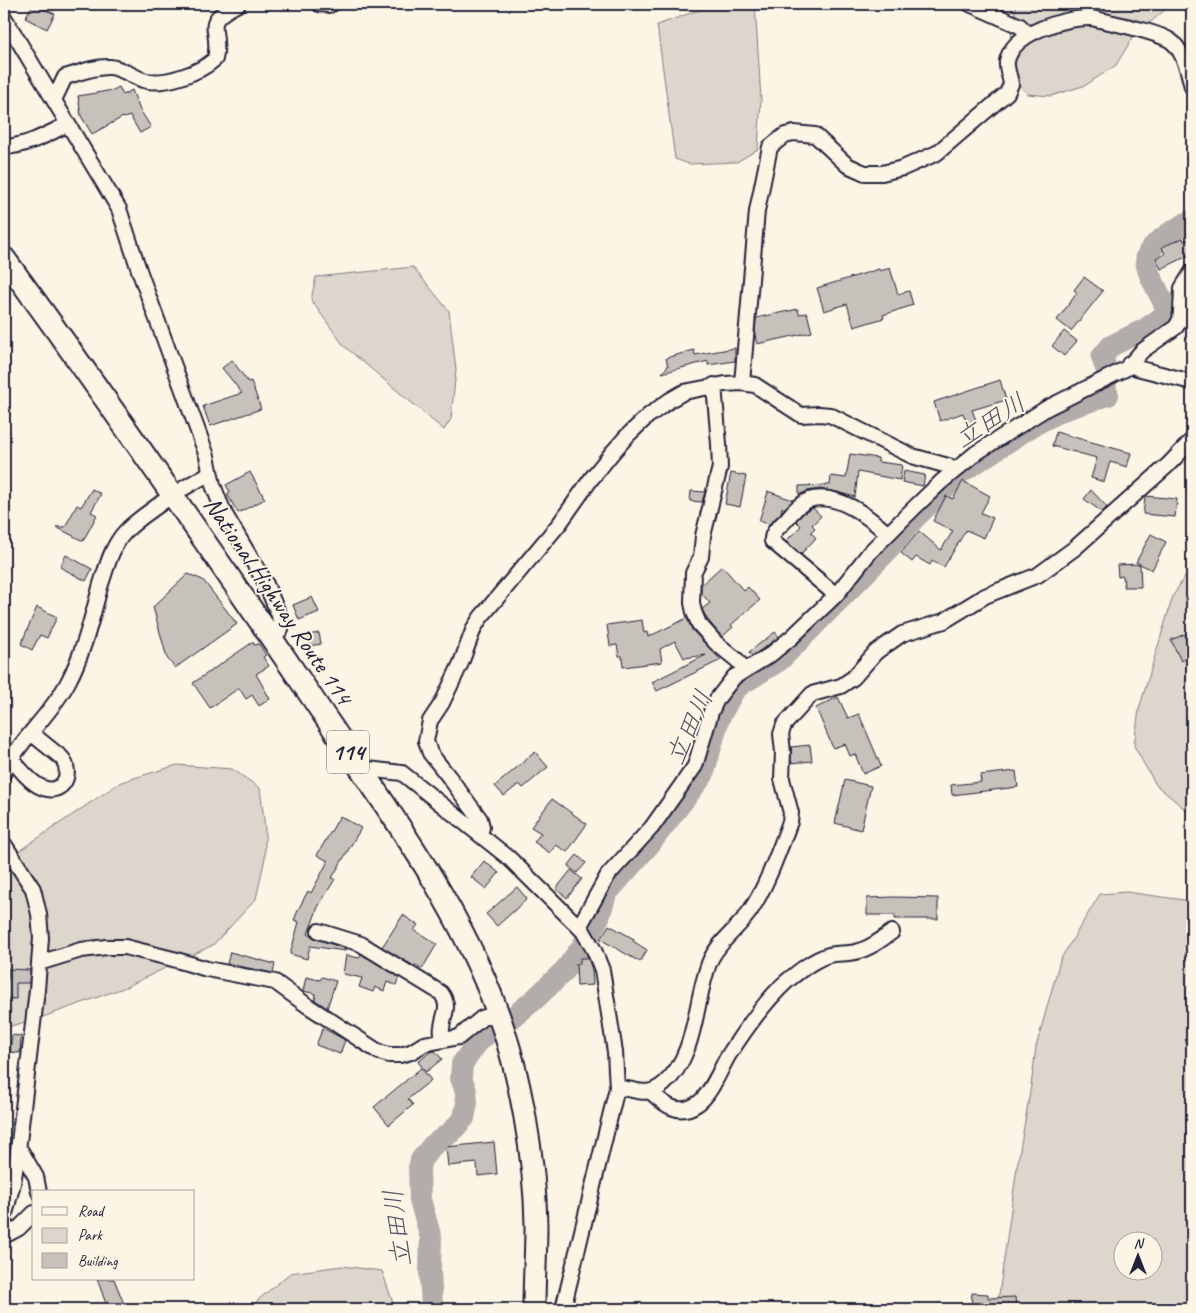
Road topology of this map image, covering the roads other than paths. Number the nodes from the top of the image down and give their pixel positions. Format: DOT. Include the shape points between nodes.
graph roads {
  1 [pos="238,4"];
  2 [pos="319,4"];
  3 [pos="332,4"];
  4 [pos="970,4"];
  5 [pos="4,17"];
  6 [pos="1029,35"];
  7 [pos="1192,87"];
  8 [pos="54,100"];
  9 [pos="68,124"];
  10 [pos="4,146"];
  11 [pos="4,258"];
  12 [pos="1192,272"];
  13 [pos="1129,364"];
  14 [pos="1192,382"];
  15 [pos="742,383"];
  16 [pos="714,386"];
  17 [pos="1192,440"];
  18 [pos="953,472"];
  19 [pos="210,473"];
  20 [pos="184,488"];
  21 [pos="164,501"];
  22 [pos="888,534"];
  23 [pos="836,595"];
  24 [pos="272,639"];
  25 [pos="744,670"];
  26 [pos="31,733"];
  27 [pos="8,755"];
  28 [pos="359,768"];
  29 [pos="4,772"];
  30 [pos="480,835"];
  31 [pos="4,844"];
  32 [pos="579,927"];
  33 [pos="318,931"];
  34 [pos="892,932"];
  35 [pos="39,963"];
  36 [pos="498,1013"];
  37 [pos="443,1040"];
  38 [pos="617,1088"];
  39 [pos="650,1092"];
  40 [pos="18,1150"];
  41 [pos="39,1190"];
  42 [pos="32,1215"];
  43 [pos="4,1218"];
  44 [pos="4,1236"];
  45 [pos="534,1309"];
  46 [pos="563,1309"];
  1 -- 8 [label="street" via="216,17 215,59 198,72 147,81 114,68 101,67 65,77"];
  2 -- 3 [label="street"];
  4 -- 6 [label="street" via="1020,26"];
  5 -- 8 [label="street"];
  6 -- 7 [label="street" via="1082,18 1155,35 1171,41 1177,48"];
  6 -- 15 [label="street" via="1009,55 1006,68 1011,84 1006,93 936,153 913,164 882,173 865,173 847,165 815,135 800,133 784,135 770,147 757,211"];
  8 -- 9 [label="street"];
  9 -- 10 [label="street" via="28,143"];
  9 -- 19 [label="street" via="119,209 195,421"];
  11 -- 24 [label="highway, National Highway Route 114 / 114" via="181,505"];
  12 -- 13 [label="street" via="1182,288 1182,311 1176,327"];
  13 -- 14 [label="street"];
  13 -- 18 [label="street" via="1047,408 976,453"];
  15 -- 16 [label="street"];
  15 -- 18 [label="street" via="755,385 800,415 830,415 912,456 948,466"];
  16 -- 25 [label="street" via="720,468 701,557 693,573 692,603 699,624"];
  16 -- 30 [label="street" via="684,392 626,436 560,524 474,628 461,663 430,721 426,740 430,753 480,819"];
  17 -- 39 [label="street" via="1075,548 1038,576 985,596 944,621 902,634 876,652 853,678 841,686 812,694 801,704 780,734 782,779 791,813 790,822 756,901 710,959 682,1058 664,1083"];
  18 -- 22 [label="street"];
  19 -- 20 [label="street"];
  19 -- 24 [label="street" via="226,516 279,615 281,629"];
  21 -- 26 [label="street" via="132,525 114,548 77,664 59,699"];
  22 -- 23 [label="street"];
  22 -- 23 [label="street" via="865,514 825,499 806,502 795,509 773,533 772,541"];
  23 -- 25 [label="street" via="770,655"];
  24 -- 28 [label="highway, National Highway Route 114 / 114"];
  25 -- 32 [label="street" via="734,677 717,700 695,766 652,827 608,875"];
  26 -- 27 [label="street"];
  26 -- 27 [label="street" via="65,762 68,776 64,784 54,789 39,786"];
  27 -- 29 [label="street"];
  28 -- 30 [label="street" via="402,773"];
  28 -- 36 [label="highway, National Highway Route 114 / 114" via="423,863 467,942"];
  30 -- 32 [label="street" via="509,858"];
  31 -- 35 [label="street" via="33,889 37,902 41,938"];
  32 -- 38 [label="street" via="602,970 615,1052"];
  33 -- 37 [label="street" via="361,944 441,993 447,1005 440,1028"];
  34 -- 39 [label="street" via="858,951 828,955 814,961 786,982 738,1042 699,1103 687,1108 671,1108"];
  35 -- 37 [label="street" via="81,950 107,946 132,948 206,969 275,982 384,1054 406,1054 424,1044"];
  35 -- 40 [label="street"];
  36 -- 37 [label="street" via="482,1018 459,1037"];
  36 -- 45 [label="highway, National Highway Route 114 / 114" via="509,1046 524,1116 532,1172 536,1222"];
  38 -- 39 [label="street"];
  38 -- 46 [label="street"];
  40 -- 41 [label="street" via="31,1166"];
  40 -- 43 [label="street"];
  42 -- 44 [label="street" via="19,1228"];
}
